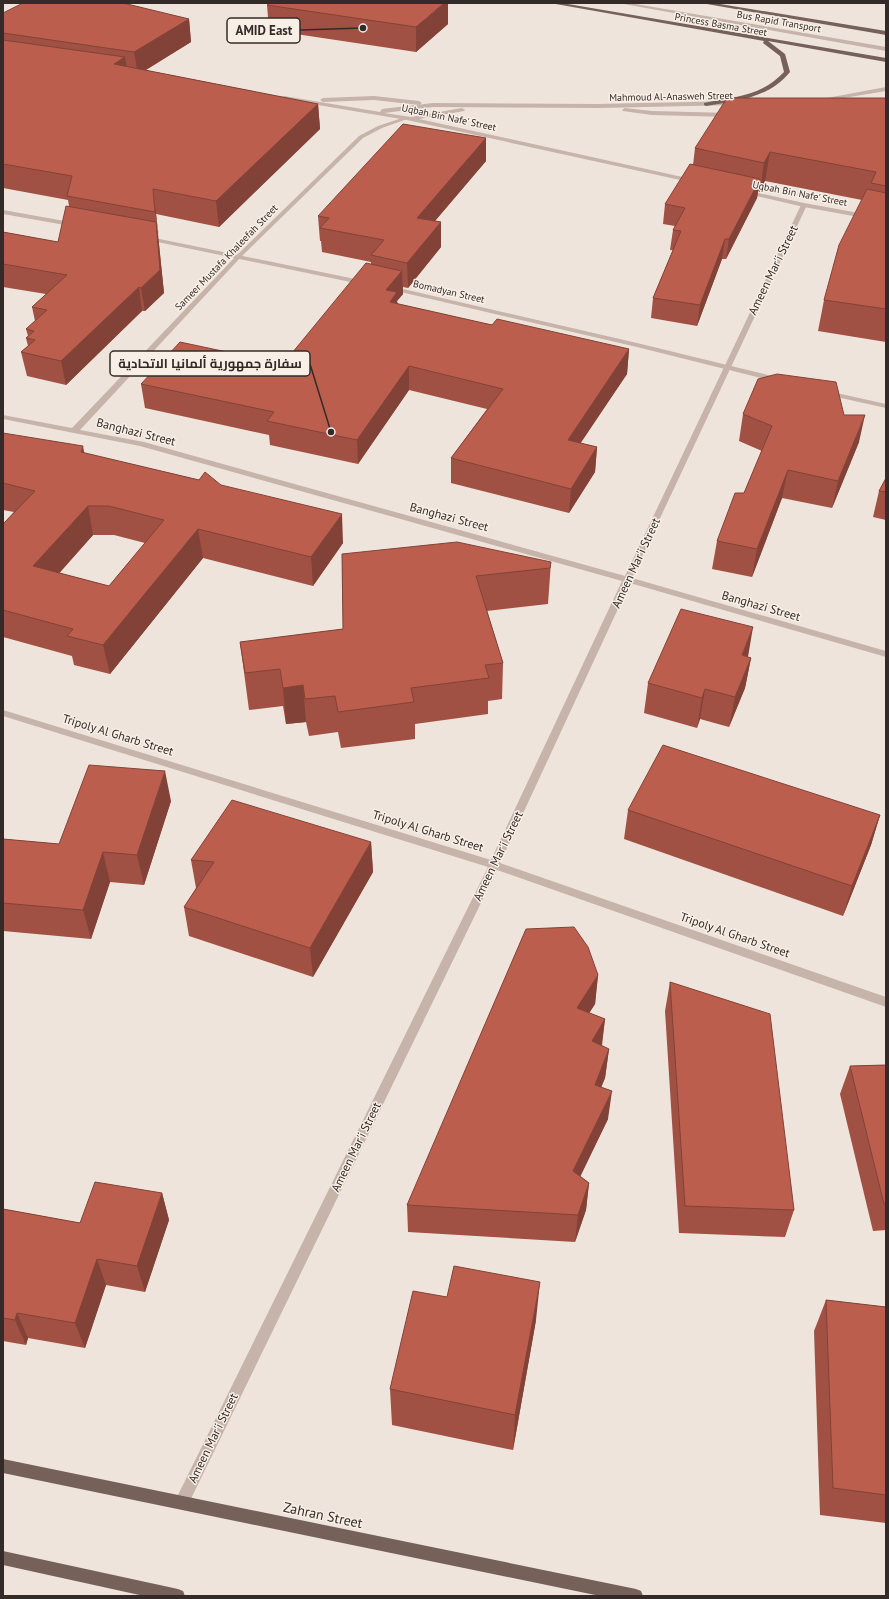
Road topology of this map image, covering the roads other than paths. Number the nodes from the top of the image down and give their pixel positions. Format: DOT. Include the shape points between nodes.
graph roads {
  1 [pos="553,3"];
  2 [pos="621,3"];
  3 [pos="704,3"];
  4 [pos="886,32"];
  5 [pos="762,40"];
  6 [pos="886,49"];
  7 [pos="886,60"];
  8 [pos="886,89"];
  9 [pos="278,98"];
  10 [pos="815,100"];
  11 [pos="302,101"];
  12 [pos="752,103"];
  13 [pos="706,104"];
  14 [pos="433,105"];
  15 [pos="490,106"];
  16 [pos="599,106"];
  17 [pos="372,112"];
  18 [pos="734,115"];
  19 [pos="407,118"];
  20 [pos="703,183"];
  21 [pos="734,190"];
  22 [pos="804,205"];
  23 [pos="3,212"];
  24 [pos="886,220"];
  25 [pos="87,227"];
  26 [pos="140,238"];
  27 [pos="239,256"];
  28 [pos="370,284"];
  29 [pos="385,287"];
  30 [pos="726,368"];
  31 [pos="787,383"];
  32 [pos="817,390"];
  33 [pos="886,406"];
  34 [pos="3,417"];
  35 [pos="75,430"];
  36 [pos="628,580"];
  37 [pos="886,654"];
  38 [pos="3,713"];
  39 [pos="494,865"];
  40 [pos="886,1002"];
  41 [pos="3,1466"];
  42 [pos="182,1502"];
  43 [pos="3,1558"];
  44 [pos="178,1596"];
  45 [pos="636,1596"];
  1 -- 5 [label="main road, Princess Basma Street"];
  2 -- 6 [label="street, Bus Rapid Transport"];
  3 -- 4 [label="main road, Princess Basma Street"];
  5 -- 7 [label="main road, Princess Basma Street"];
  5 -- 13 [label="main road" via="783,55 787,72 780,81 764,92"];
  8 -- 10 [label="street"];
  9 -- 11 [label="street, Uqbah Bin Nafe' Street"];
  11 -- 14 [label="street" via="374,98"];
  11 -- 17 [label="street, Uqbah Bin Nafe' Street"];
  12 -- 13 [label="street, Mahmoud Al-Anasweh Street"];
  13 -- 16 [label="street, Mahmoud Al-Anasweh Street"];
  14 -- 15 [label="street, Mahmoud Al-Anasweh Street"];
  14 -- 17 [label="street, Mahmoud Al-Anasweh Street"];
  15 -- 16 [label="street, Mahmoud Al-Anasweh Street"];
  15 -- 19 [label="street, Mahmoud Al-Anasweh Street"];
  16 -- 18 [label="street, Mahmoud Al-Anasweh Street" via="652,114"];
  17 -- 19 [label="street, Uqbah Bin Nafe' Street"];
  19 -- 20 [label="street, Uqbah Bin Nafe' Street"];
  19 -- 27 [label="street, Sameer Mustafa Khaleefah Street" via="361,137"];
  21 -- 22 [label="street, Uqbah Bin Nafe' Street"];
  22 -- 24 [label="street, Uqbah Bin Nafe' Street"];
  22 -- 30 [label="street, Ameen Mar'i Street"];
  23 -- 25 [label="street"];
  26 -- 27 [label="street"];
  27 -- 28 [label="street"];
  27 -- 35 [label="street, Sameer Mustafa Khaleefah Street"];
  29 -- 30 [label="street, Bomadyan Street"];
  30 -- 31 [label="street, Bomadyan Street"];
  30 -- 36 [label="street, Ameen Mar'i Street"];
  32 -- 33 [label="street"];
  34 -- 35 [label="street, Banghazi Street"];
  35 -- 36 [label="street, Banghazi Street" via="141,444"];
  36 -- 37 [label="street, Banghazi Street"];
  36 -- 39 [label="street, Ameen Mar'i Street"];
  38 -- 39 [label="street, Tripoly Al Gharb Street"];
  39 -- 40 [label="street, Tripoly Al Gharb Street"];
  39 -- 42 [label="street, Ameen Mar'i Street"];
  41 -- 42 [label="main road, Zahran Street"];
  42 -- 45 [label="main road, Zahran Street"];
  43 -- 44 [label="main road"];
}
